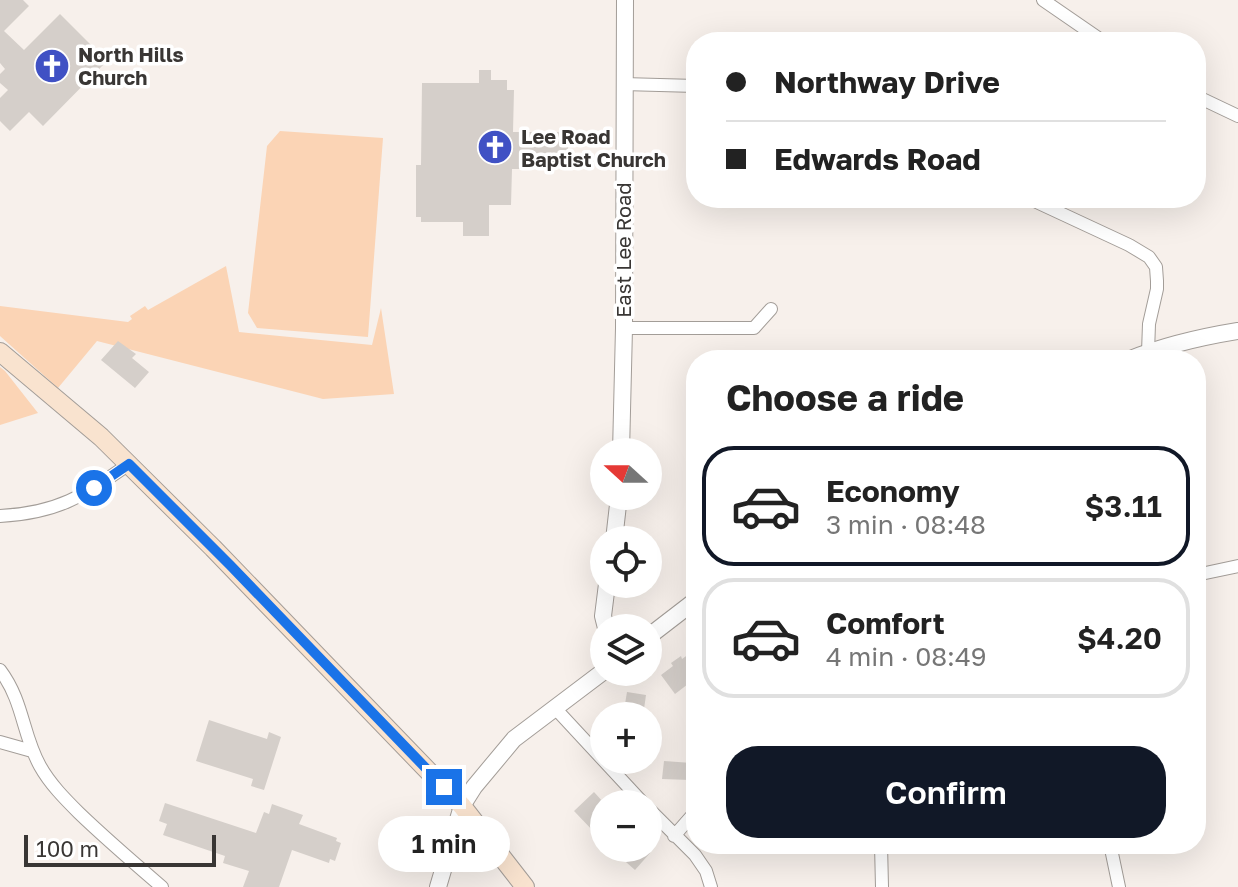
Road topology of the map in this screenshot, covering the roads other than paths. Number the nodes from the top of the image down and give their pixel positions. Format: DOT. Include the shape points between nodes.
graph roads {
  1 [pos="625,0"];
  2 [pos="1043,0"];
  3 [pos="1089,32"];
  4 [pos="623,84"];
  5 [pos="686,86"];
  6 [pos="1206,101"];
  7 [pos="1238,116"];
  8 [pos="1049,208"];
  9 [pos="771,309"];
  10 [pos="624,328"];
  11 [pos="1238,331"];
  12 [pos="1148,350"];
  13 [pos="1155,350"];
  14 [pos="0,352"];
  15 [pos="621,438"];
  16 [pos="129,464"];
  17 [pos="0,516"];
  18 [pos="1238,566"];
  19 [pos="1206,573"];
  20 [pos="686,608"];
  21 [pos="662,626"];
  22 [pos="1,675"];
  23 [pos="590,681"];
  24 [pos="554,707"];
  25 [pos="0,742"];
  26 [pos="32,751"];
  27 [pos="631,790"];
  28 [pos="462,806"];
  29 [pos="686,822"];
  30 [pos="662,823"];
  31 [pos="674,836"];
  32 [pos="686,847"];
  33 [pos="694,854"];
  34 [pos="881,854"];
  35 [pos="1112,854"];
  36 [pos="162,887"];
  37 [pos="438,887"];
  38 [pos="525,887"];
  39 [pos="711,887"];
  40 [pos="882,887"];
  41 [pos="1119,887"];
  1 -- 4 [label="street, East Lee Road"];
  2 -- 3 [label="street"];
  4 -- 5 [label="street"];
  4 -- 10 [label="street, East Lee Road"];
  6 -- 7 [label="street"];
  8 -- 12 [label="street" via="1129,245 1156,267"];
  9 -- 10 [label="street" via="754,328"];
  10 -- 15 [label="street, East Lee Road"];
  11 -- 13 [label="street"];
  14 -- 16 [label="main road"];
  16 -- 17 [label="street" via="66,504"];
  16 -- 28 [label="main road"];
  18 -- 19 [label="street"];
  20 -- 21 [label="street"];
  22 -- 26 [label="street" via="21,708"];
  23 -- 24 [label="street"];
  24 -- 27 [label="street"];
  24 -- 28 [label="street" via="514,739"];
  25 -- 26 [label="street"];
  26 -- 36 [label="street" via="60,794"];
  28 -- 37 [label="street"];
  28 -- 38 [label="main road"];
  29 -- 31 [label="street"];
  30 -- 31 [label="street"];
  31 -- 32 [label="street"];
  33 -- 39 [label="street"];
  34 -- 40 [label="street"];
  35 -- 41 [label="street"];
}
